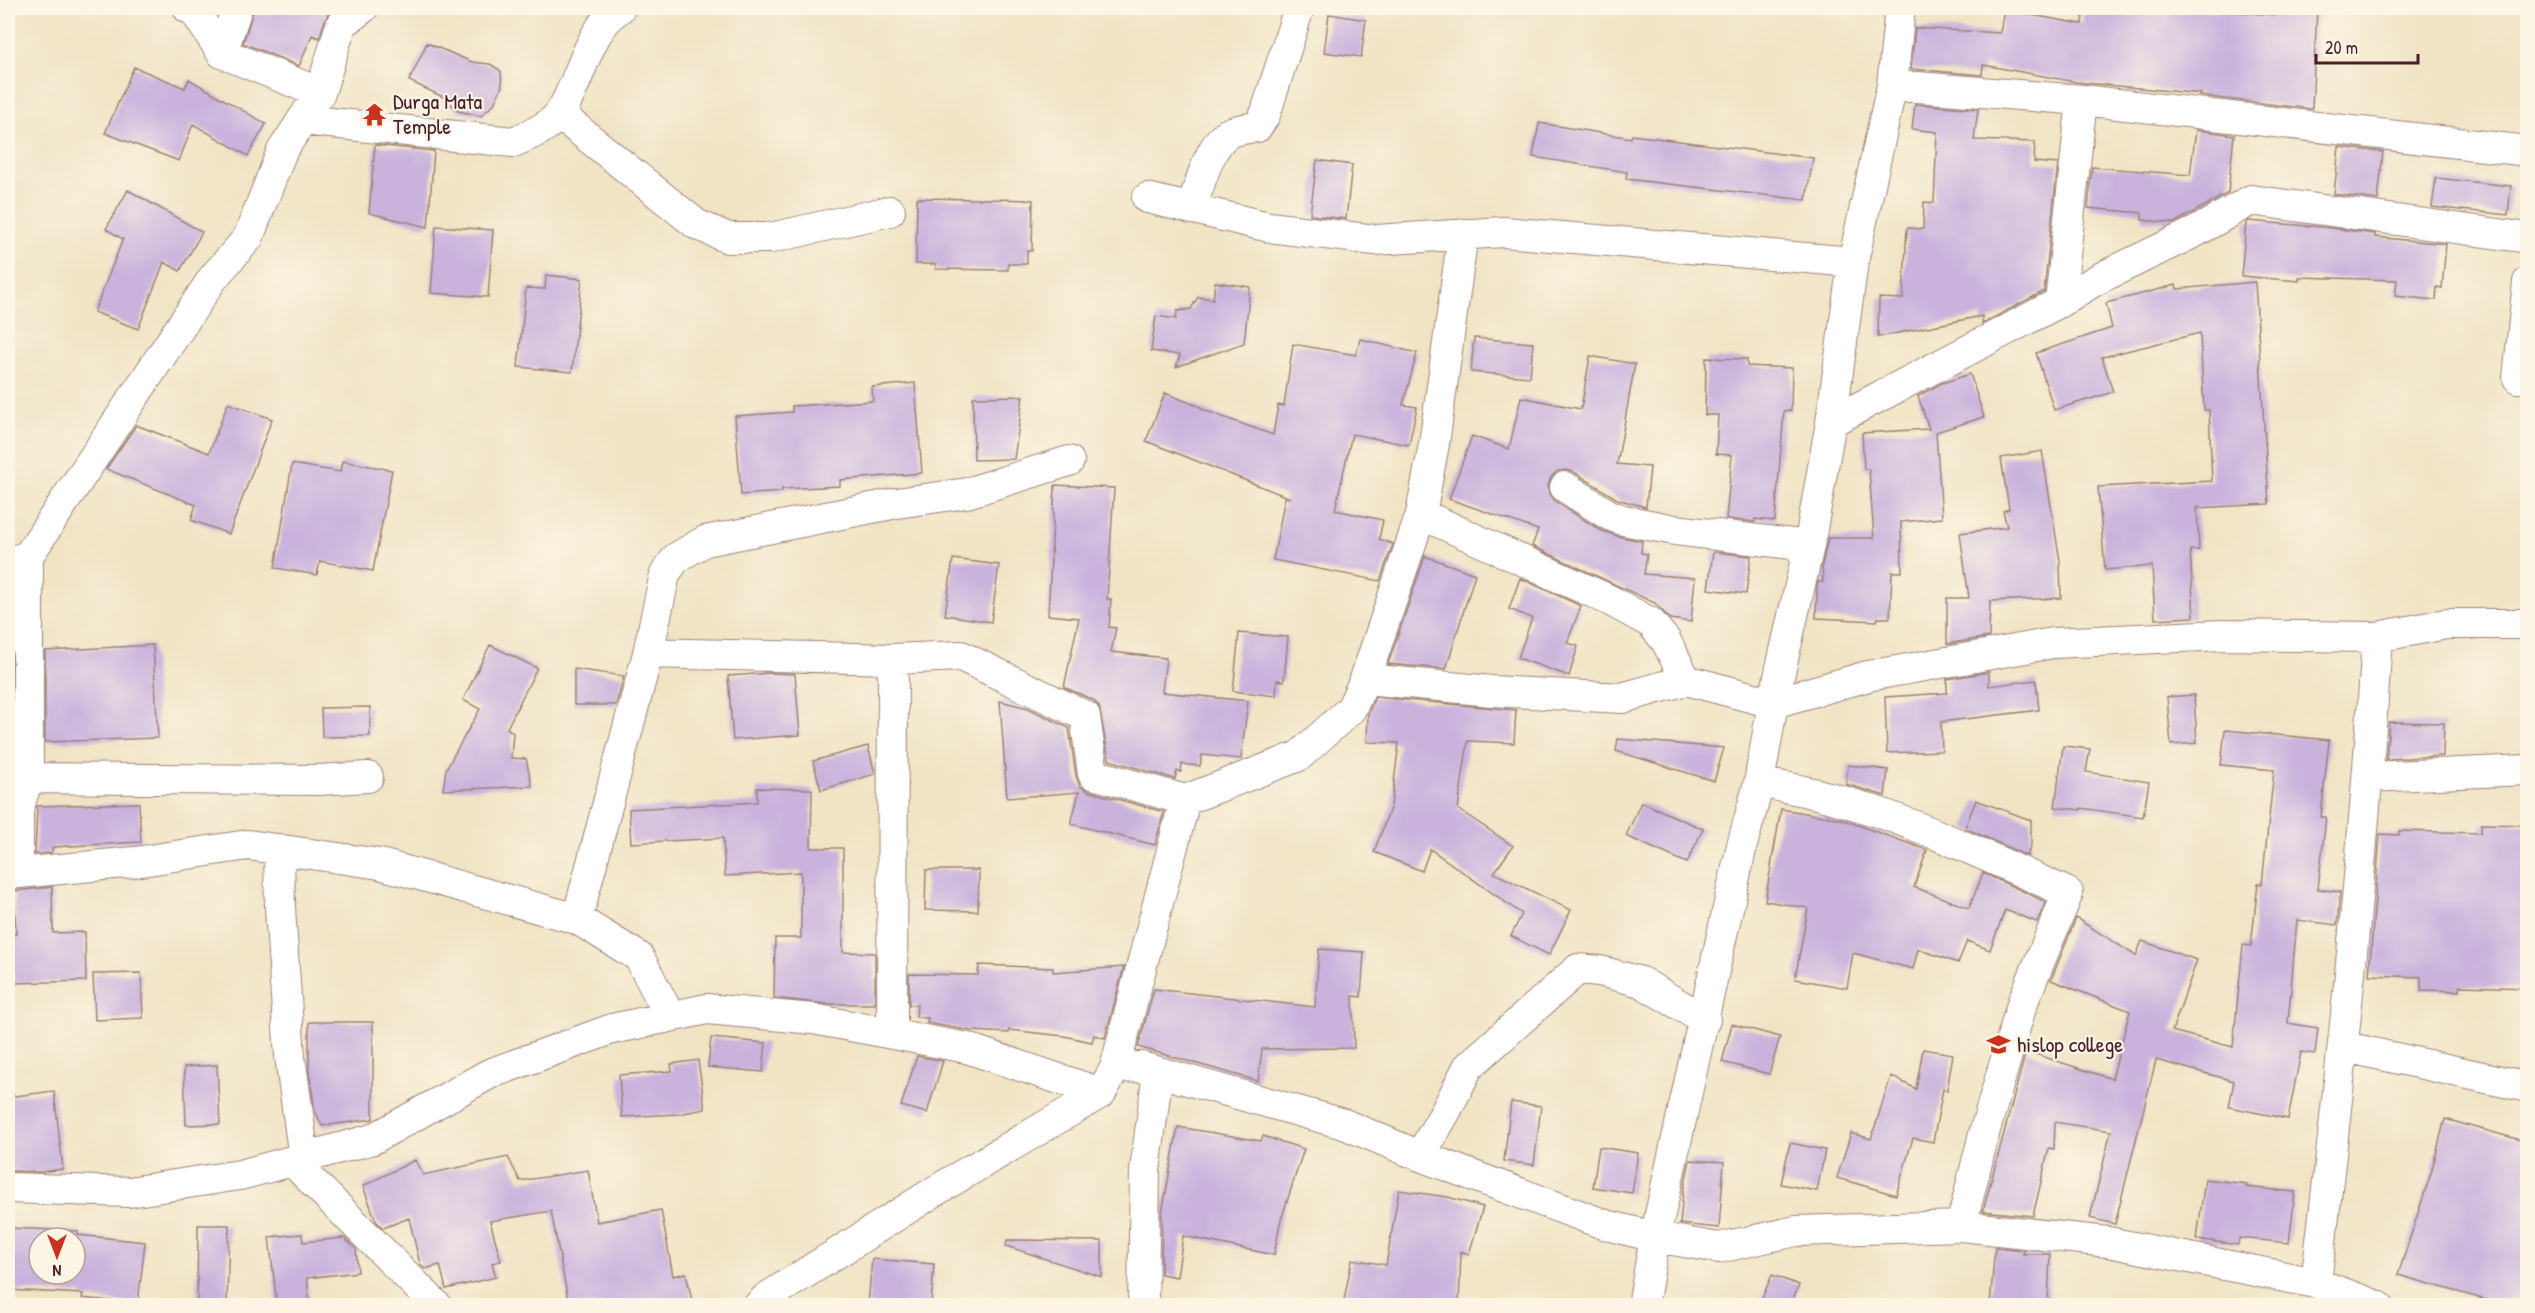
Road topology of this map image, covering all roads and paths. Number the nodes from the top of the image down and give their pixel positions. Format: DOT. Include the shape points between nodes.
graph roads {
  1 [pos="188,8"];
  2 [pos="237,8"];
  3 [pos="363,8"];
  4 [pos="620,8"];
  5 [pos="1299,8"];
  6 [pos="1900,8"];
  7 [pos="222,54"];
  8 [pos="1892,85"];
  9 [pos="320,93"];
  10 [pos="2082,100"];
  11 [pos="559,114"];
  12 [pos="302,120"];
  13 [pos="2528,151"];
  14 [pos="1147,198"];
  15 [pos="1191,209"];
  16 [pos="890,211"];
  17 [pos="1463,234"];
  18 [pos="2528,238"];
  19 [pos="1853,262"];
  20 [pos="2528,282"];
  21 [pos="2060,302"];
  22 [pos="2518,378"];
  23 [pos="1830,422"];
  24 [pos="1068,461"];
  25 [pos="1565,487"];
  26 [pos="1421,514"];
  27 [pos="1809,546"];
  28 [pos="17,560"];
  29 [pos="2528,624"];
  30 [pos="2377,637"];
  31 [pos="648,653"];
  32 [pos="893,659"];
  33 [pos="1365,679"];
  34 [pos="1686,680"];
  35 [pos="1773,702"];
  36 [pos="2528,770"];
  37 [pos="368,777"];
  38 [pos="2369,777"];
  39 [pos="17,778"];
  40 [pos="1759,783"];
  41 [pos="1185,801"];
  42 [pos="279,849"];
  43 [pos="13,873"];
  44 [pos="577,919"];
  45 [pos="670,1017"];
  46 [pos="1705,1020"];
  47 [pos="892,1034"];
  48 [pos="2344,1047"];
  49 [pos="1158,1072"];
  50 [pos="1108,1081"];
  51 [pos="2528,1087"];
  52 [pos="1420,1156"];
  53 [pos="298,1160"];
  54 [pos="8,1188"];
  55 [pos="1961,1226"];
  56 [pos="1655,1237"];
  57 [pos="2316,1283"];
  58 [pos="438,1305"];
  59 [pos="758,1305"];
  60 [pos="1143,1305"];
  61 [pos="1643,1305"];
  62 [pos="2378,1305"];
  1 -- 7 [label="street" via="193,9"];
  2 -- 7 [label="street"];
  3 -- 9 [label="street" via="341,25"];
  4 -- 11 [label="street" via="601,26"];
  5 -- 15 [label="street" via="1265,115 1257,127 1229,133 1219,141"];
  6 -- 8 [label="street"];
  7 -- 9 [label="street"];
  8 -- 10 [label="street"];
  8 -- 19 [label="street"];
  9 -- 12 [label="street"];
  10 -- 13 [label="street"];
  10 -- 21 [label="street"];
  11 -- 12 [label="street" via="542,128 513,142"];
  11 -- 16 [label="street" via="696,224 728,238 771,238"];
  12 -- 28 [label="street" via="282,152 248,238 213,278"];
  14 -- 15 [label="street"];
  15 -- 17 [label="street" via="1269,227 1375,240"];
  17 -- 19 [label="street" via="1504,232"];
  17 -- 26 [label="street"];
  18 -- 21 [label="street" via="2251,200"];
  19 -- 23 [label="street"];
  20 -- 22 [label="street"];
  21 -- 23 [label="street"];
  23 -- 27 [label="street"];
  24 -- 31 [label="street" via="967,493 897,503 699,543 676,558 665,574"];
  25 -- 27 [label="street" via="1623,520"];
  26 -- 33 [label="street"];
  26 -- 34 [label="street" via="1651,623 1666,641"];
  27 -- 35 [label="street"];
  28 -- 39 [label="street"];
  29 -- 30 [label="street" via="2446,624"];
  30 -- 35 [label="street" via="2223,634 2053,643 1868,676"];
  30 -- 38 [label="street"];
  31 -- 32 [label="street"];
  31 -- 44 [label="street"];
  32 -- 41 [label="street" via="961,656 1084,716 1093,774"];
  32 -- 47 [label="street"];
  33 -- 34 [label="street" via="1622,698"];
  33 -- 41 [label="street" via="1351,709 1299,756"];
  34 -- 35 [label="street"];
  35 -- 40 [label="street"];
  36 -- 38 [label="street"];
  37 -- 39 [label="street"];
  38 -- 48 [label="street"];
  39 -- 43 [label="street"];
  40 -- 46 [label="street"];
  40 -- 55 [label="street" via="1791,788 1903,820 2068,893 2022,1004"];
  41 -- 50 [label="street"];
  42 -- 43 [label="street" via="248,845 135,862"];
  42 -- 44 [label="street" via="380,864"];
  42 -- 53 [label="street"];
  44 -- 45 [label="street" via="639,957"];
  45 -- 47 [label="street" via="706,1010 813,1019"];
  45 -- 53 [label="street" via="612,1029 489,1074 373,1139"];
  46 -- 52 [label="street" via="1641,982 1578,969 1468,1067"];
  46 -- 56 [label="street"];
  47 -- 50 [label="street"];
  48 -- 51 [label="street"];
  48 -- 57 [label="street"];
  49 -- 50 [label="street" via="1141,1067"];
  49 -- 52 [label="street" via="1344,1124"];
  49 -- 60 [label="street" via="1145,1170"];
  50 -- 59 [label="street"];
  52 -- 56 [label="street" via="1606,1225"];
  53 -- 54 [label="street" via="240,1175 129,1192"];
  53 -- 58 [label="street"];
  55 -- 56 [label="street" via="1796,1232 1719,1248"];
  55 -- 57 [label="street" via="2108,1242"];
  56 -- 61 [label="street"];
  57 -- 62 [label="street"];
}
